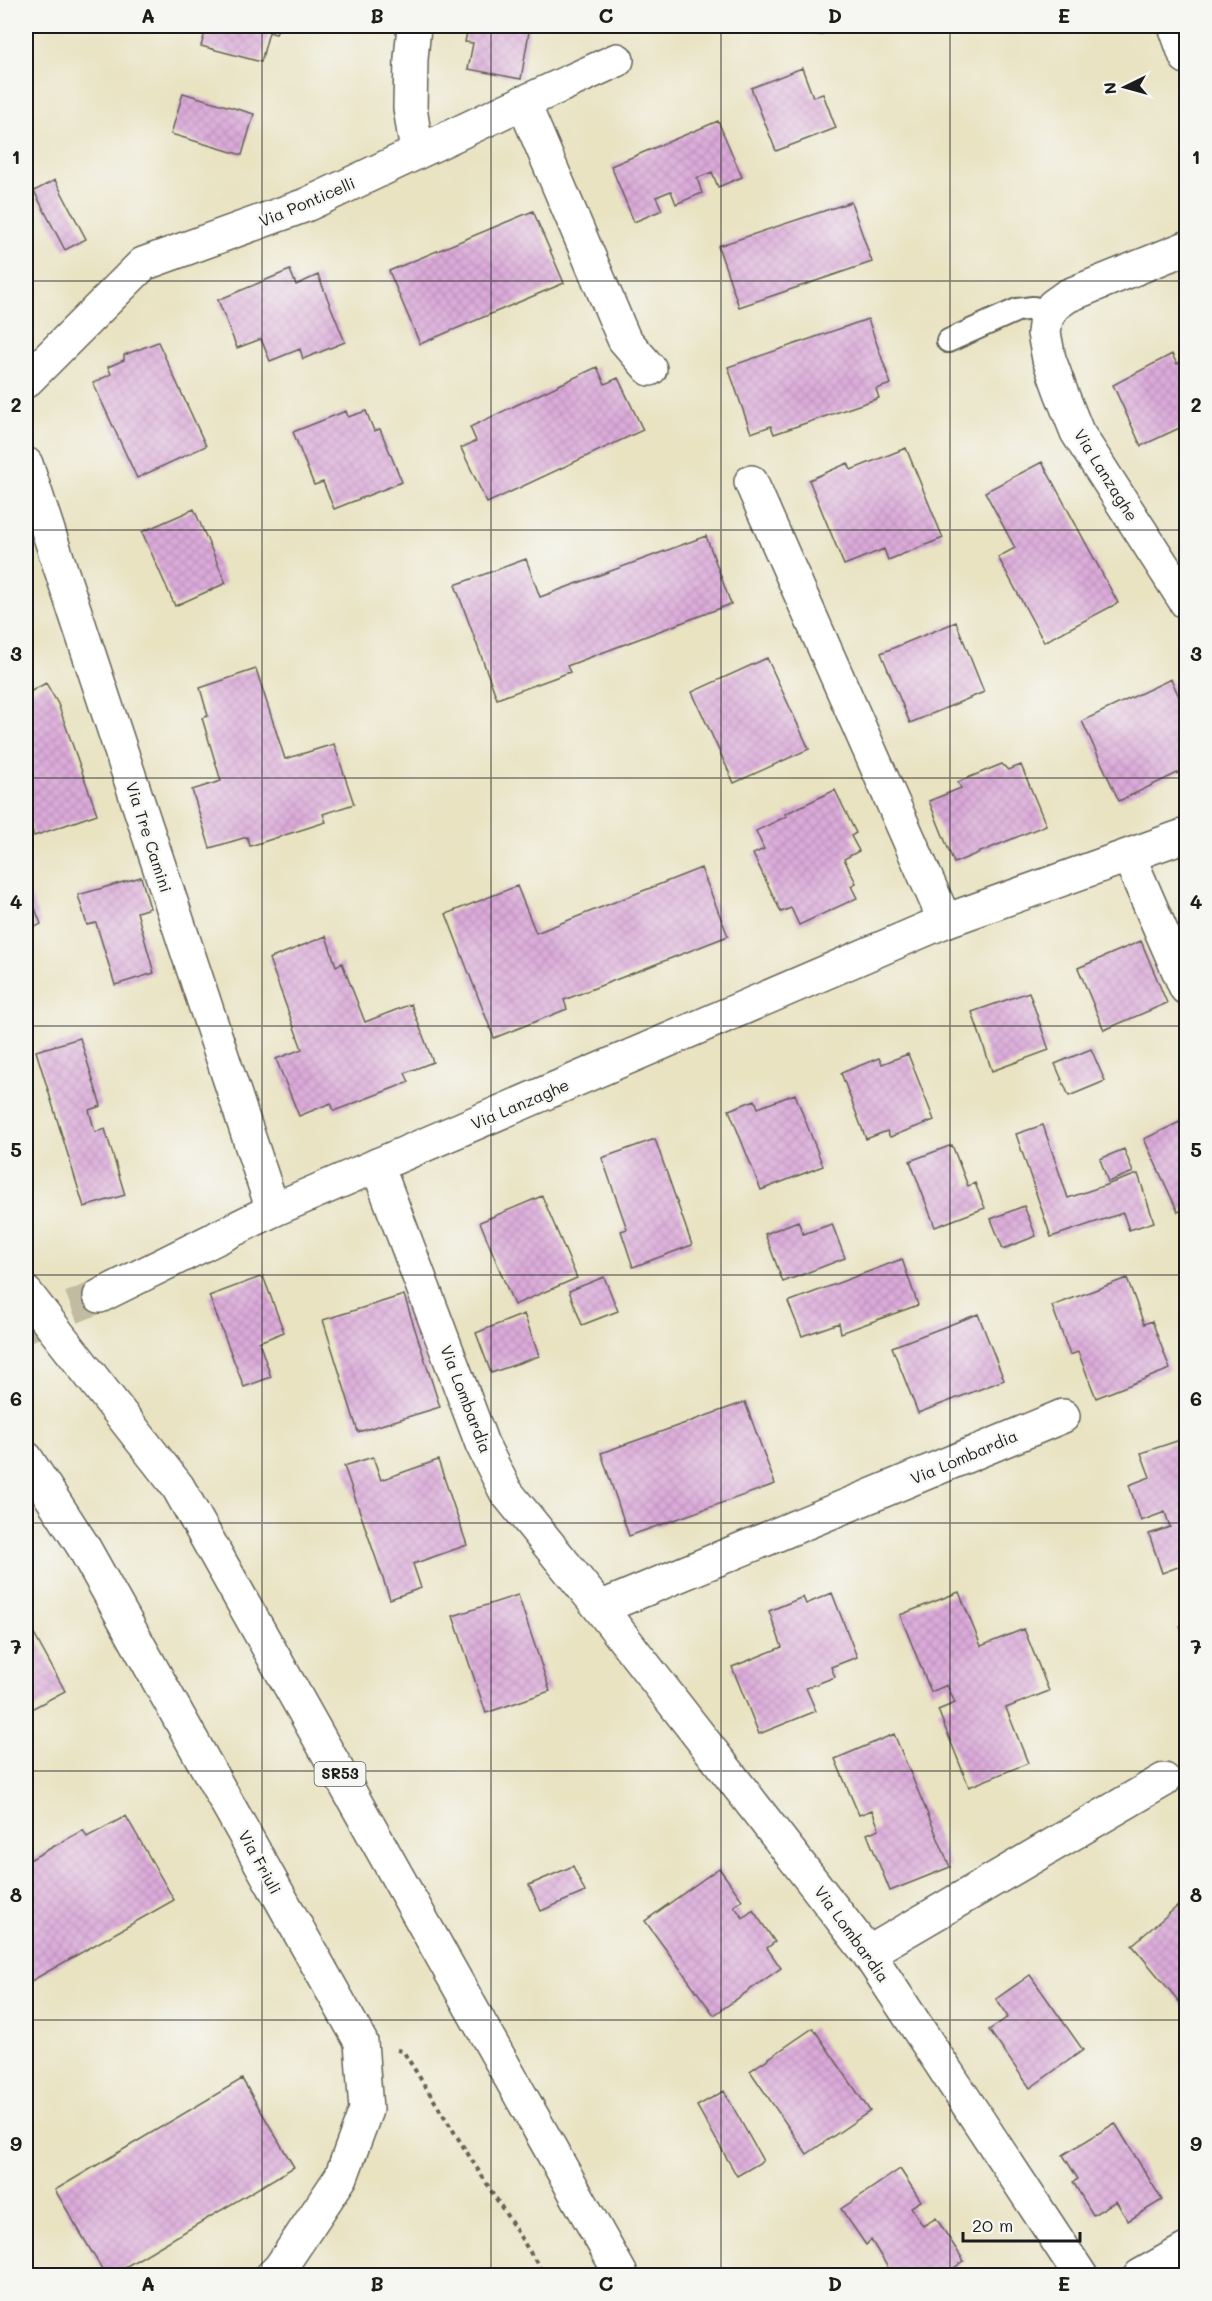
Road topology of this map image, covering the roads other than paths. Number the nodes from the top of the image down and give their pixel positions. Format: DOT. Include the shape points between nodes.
graph roads {
  1 [pos="414,26"];
  2 [pos="1174,26"];
  3 [pos="1186,57"];
  4 [pos="617,60"];
  5 [pos="523,102"];
  6 [pos="417,153"];
  7 [pos="1186,248"];
  8 [pos="1050,312"];
  9 [pos="948,341"];
  10 [pos="650,369"];
  11 [pos="26,381"];
  12 [pos="26,464"];
  13 [pos="751,482"];
  14 [pos="1186,602"];
  15 [pos="1186,835"];
  16 [pos="1129,857"];
  17 [pos="945,921"];
  18 [pos="1186,988"];
  19 [pos="377,1165"];
  20 [pos="273,1210"];
  21 [pos="26,1293"];
  22 [pos="100,1296"];
  23 [pos="1062,1416"];
  24 [pos="26,1458"];
  25 [pos="600,1608"];
  26 [pos="1164,1780"];
  27 [pos="868,1953"];
  28 [pos="1186,2250"];
  29 [pos="272,2276"];
  30 [pos="622,2276"];
  31 [pos="1082,2276"];
  32 [pos="1140,2276"];
  1 -- 6 [label="main road" via="410,108"];
  2 -- 3 [label="main road"];
  4 -- 5 [label="main road, Via Ponticelli"];
  5 -- 6 [label="main road, Via Ponticelli"];
  5 -- 10 [label="main road" via="624,339"];
  6 -- 11 [label="main road, Via Ponticelli" via="306,205 143,264"];
  7 -- 8 [label="main road" via="1067,296"];
  8 -- 9 [label="lane" via="1017,310"];
  8 -- 14 [label="main road, Via Lanzaghe" via="1044,333 1049,359 1077,432"];
  12 -- 20 [label="main road, Via Tre Camini"];
  13 -- 17 [label="main road"];
  15 -- 16 [label="main road, Via Lanzaghe"];
  16 -- 17 [label="main road, Via Lanzaghe"];
  16 -- 18 [label="main road"];
  17 -- 19 [label="main road, Via Lanzaghe"];
  19 -- 20 [label="main road, Via Lanzaghe"];
  19 -- 25 [label="main road, Via Lombardia" via="482,1444 506,1492"];
  20 -- 22 [label="main road, Via Lanzaghe"];
  21 -- 30 [label="main road, SR53" via="178,1487"];
  23 -- 25 [label="main road, Via Lombardia"];
  24 -- 29 [label="main road, Via Friuli" via="83,1546 361,2042 366,2110 342,2177"];
  25 -- 27 [label="main road, Via Lombardia"];
  26 -- 27 [label="main road"];
  27 -- 31 [label="main road, Via Lombardia"];
  28 -- 32 [label="main road"];
}
